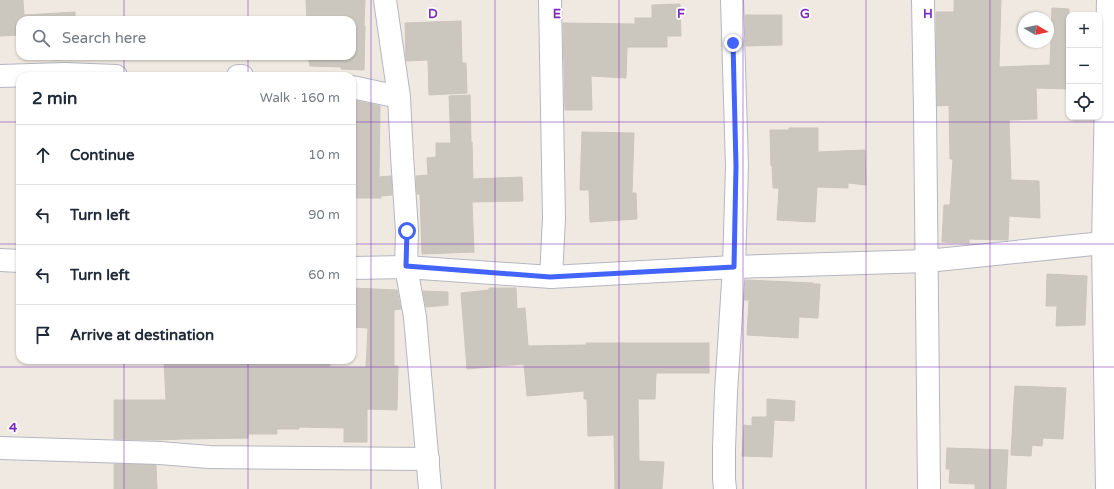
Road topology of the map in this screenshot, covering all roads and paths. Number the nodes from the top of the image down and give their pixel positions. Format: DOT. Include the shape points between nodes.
graph roads {
  1 [pos="385,0"];
  2 [pos="550,0"];
  3 [pos="732,0"];
  4 [pos="923,0"];
  5 [pos="1108,0"];
  6 [pos="0,76"];
  7 [pos="16,76"];
  8 [pos="356,88"];
  9 [pos="399,97"];
  10 [pos="1109,243"];
  11 [pos="0,260"];
  12 [pos="16,260"];
  13 [pos="927,261"];
  14 [pos="406,266"];
  15 [pos="734,267"];
  16 [pos="356,268"];
  17 [pos="550,277"];
  18 [pos="0,448"];
  19 [pos="428,459"];
  20 [pos="430,489"];
  21 [pos="725,489"];
  22 [pos="929,489"];
  23 [pos="1107,489"];
  1 -- 9 [label="street"];
  2 -- 17 [label="street" via="554,218"];
  3 -- 15 [label="street" via="736,166"];
  4 -- 13 [label="street"];
  5 -- 10 [label="street"];
  6 -- 7 [label="street"];
  8 -- 9 [label="street"];
  9 -- 14 [label="street" via="407,231"];
  10 -- 13 [label="street"];
  10 -- 23 [label="street"];
  11 -- 12 [label="street"];
  13 -- 15 [label="street"];
  13 -- 22 [label="street"];
  14 -- 16 [label="street"];
  14 -- 17 [label="street"];
  14 -- 19 [label="street" via="415,317"];
  15 -- 17 [label="street"];
  15 -- 21 [label="street" via="726,406"];
  18 -- 19 [label="street" via="153,452 209,457"];
  19 -- 20 [label="street"];
}
